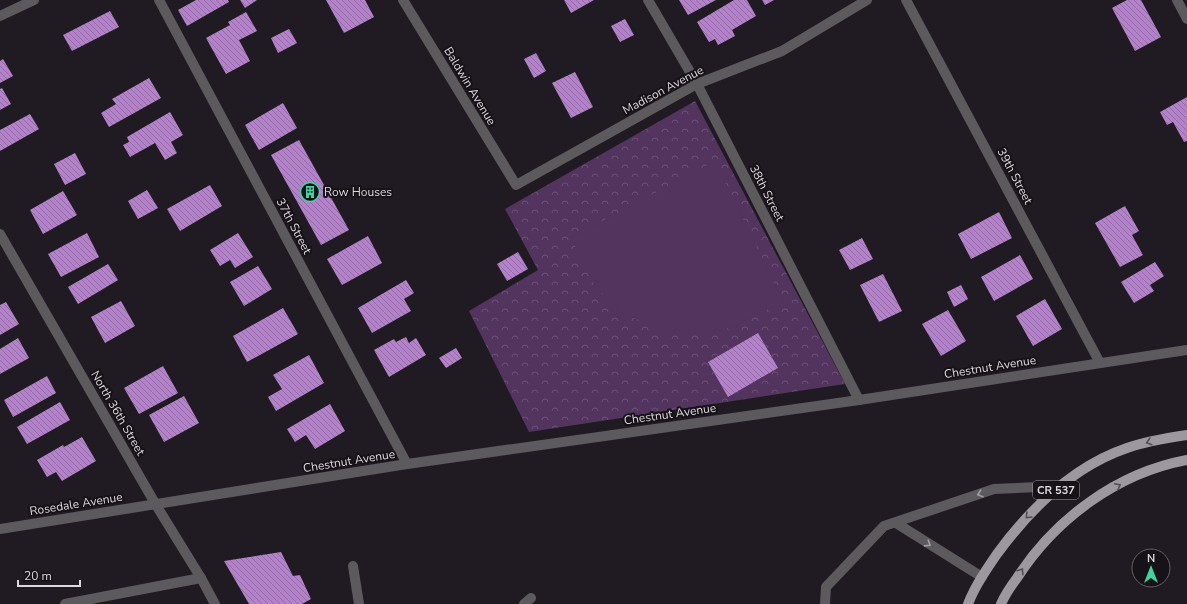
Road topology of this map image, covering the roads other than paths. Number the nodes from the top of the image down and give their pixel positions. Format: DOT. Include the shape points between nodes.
graph roads {
  1 [pos="34,0"];
  2 [pos="159,0"];
  3 [pos="403,0"];
  4 [pos="648,0"];
  5 [pos="867,0"];
  6 [pos="906,0"];
  7 [pos="1177,0"];
  8 [pos="0,16"];
  9 [pos="1187,20"];
  10 [pos="697,84"];
  11 [pos="516,185"];
  12 [pos="0,234"];
  13 [pos="1187,350"];
  14 [pos="1100,364"];
  15 [pos="859,400"];
  16 [pos="1187,435"];
  17 [pos="1187,460"];
  18 [pos="407,464"];
  19 [pos="1060,486"];
  20 [pos="156,505"];
  21 [pos="896,523"];
  22 [pos="0,529"];
  23 [pos="353,566"];
  24 [pos="982,577"];
  25 [pos="201,578"];
  26 [pos="65,604"];
  27 [pos="215,604"];
  28 [pos="359,604"];
  29 [pos="825,604"];
  30 [pos="968,604"];
  31 [pos="1001,604"];
  1 -- 8 [label="street"];
  2 -- 18 [label="street, 37th Street"];
  3 -- 11 [label="street, Baldwin Avenue"];
  4 -- 10 [label="street, 38th Street"];
  5 -- 10 [label="street, Madison Avenue" via="782,51"];
  6 -- 14 [label="street, 39th Street"];
  7 -- 9 [label="street"];
  10 -- 11 [label="street, Madison Avenue"];
  10 -- 15 [label="street, 38th Street"];
  12 -- 20 [label="street, North 36th Street"];
  13 -- 14 [label="street, Chestnut Avenue"];
  14 -- 15 [label="street, Chestnut Avenue"];
  15 -- 18 [label="street, Chestnut Avenue"];
  16 -- 19 [label="main road, CR 537, one-way" via="1126,448 1092,464"];
  31 -- 17 [label="main road, CR 537, one-way" via="1033,554 1077,511 1100,495 1139,475"];
  18 -- 20 [label="street, Chestnut Avenue"];
  19 -- 21 [label="street, one-way" via="994,490"];
  19 -- 24 [label="main road, CR 537, one-way" via="1022,522"];
  20 -- 22 [label="street, Rosedale Avenue"];
  20 -- 25 [label="street, North 36th Street"];
  21 -- 24 [label="street, one-way"];
  21 -- 29 [label="street" via="884,526 826,587"];
  23 -- 28 [label="street"];
  24 -- 30 [label="main road, CR 537"];
  25 -- 26 [label="street"];
  25 -- 27 [label="street, North 36th Street"];
}
